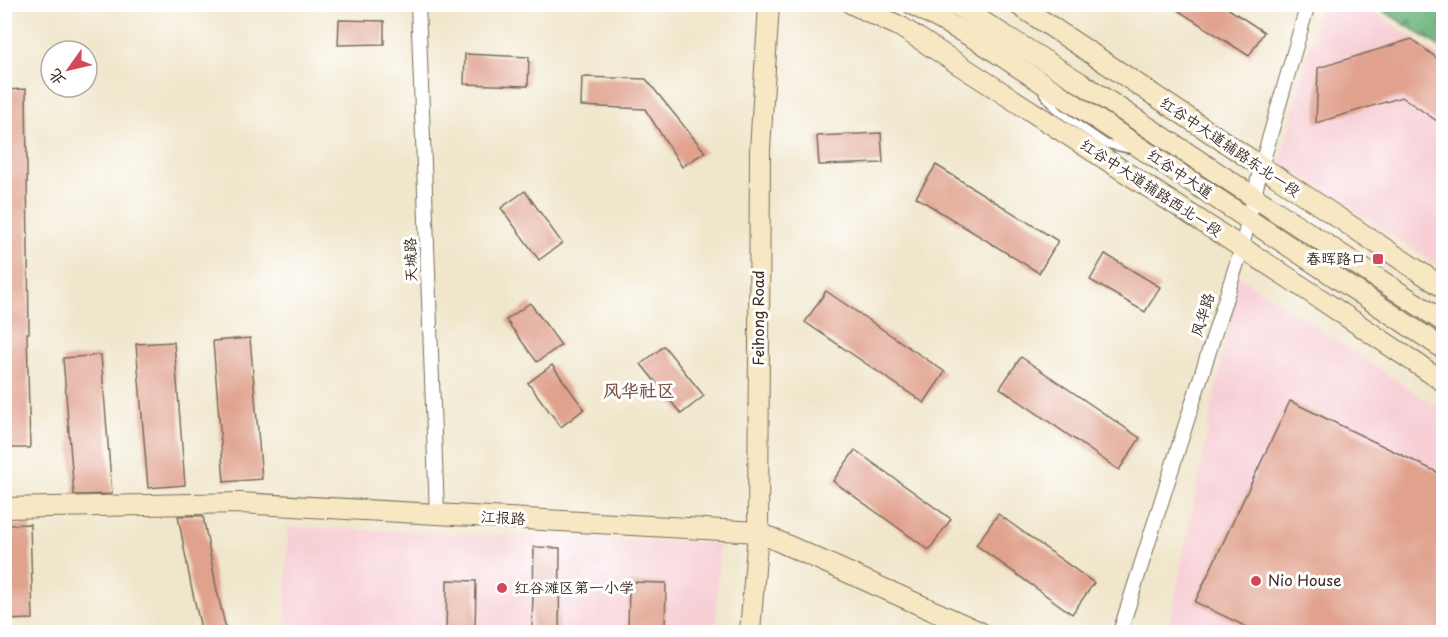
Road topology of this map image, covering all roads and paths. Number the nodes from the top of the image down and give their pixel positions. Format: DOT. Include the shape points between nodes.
graph roads {
  1 [pos="418,4"];
  2 [pos="769,4"];
  3 [pos="852,4"];
  4 [pos="912,4"];
  5 [pos="954,4"];
  6 [pos="1017,4"];
  7 [pos="1308,4"];
  8 [pos="971,72"];
  9 [pos="1029,74"];
  10 [pos="1261,167"];
  11 [pos="1254,197"];
  12 [pos="1249,220"];
  13 [pos="1242,247"];
  14 [pos="1443,288"];
  15 [pos="1443,322"];
  16 [pos="1443,348"];
  17 [pos="1443,382"];
  18 [pos="4,508"];
  19 [pos="437,514"];
  20 [pos="758,532"];
  21 [pos="750,633"];
  22 [pos="980,633"];
  23 [pos="1120,633"];
  1 -- 19 [label="street, 天城路"];
  2 -- 20 [label="street, Feihong Road" via="760,150"];
  3 -- 8 [label="street, 红谷中大道辅路西北一段" via="902,27"];
  4 -- 9 [label="street, 红谷中大道"];
  5 -- 11 [label="street, 红谷中大道"];
  6 -- 10 [label="street, 红谷中大道辅路东北一段"];
  7 -- 10 [label="street, 风华路"];
  8 -- 9 [label="street"];
  8 -- 13 [label="street, 红谷中大道辅路西北一段"];
  9 -- 12 [label="street, 红谷中大道"];
  10 -- 11 [label="street, 风华路"];
  10 -- 14 [label="street, 红谷中大道辅路东北一段"];
  11 -- 12 [label="street, 风华路"];
  11 -- 15 [label="street, 红谷中大道"];
  12 -- 13 [label="street, 风华路"];
  12 -- 16 [label="street, 红谷中大道"];
  13 -- 17 [label="street, 红谷中大道辅路西北一段"];
  13 -- 23 [label="street, 风华路"];
  18 -- 19 [label="street, 江报路" via="240,503"];
  19 -- 20 [label="street, 江报路"];
  20 -- 21 [label="street, Feihong Road"];
  20 -- 22 [label="street, 江报路"];
}
